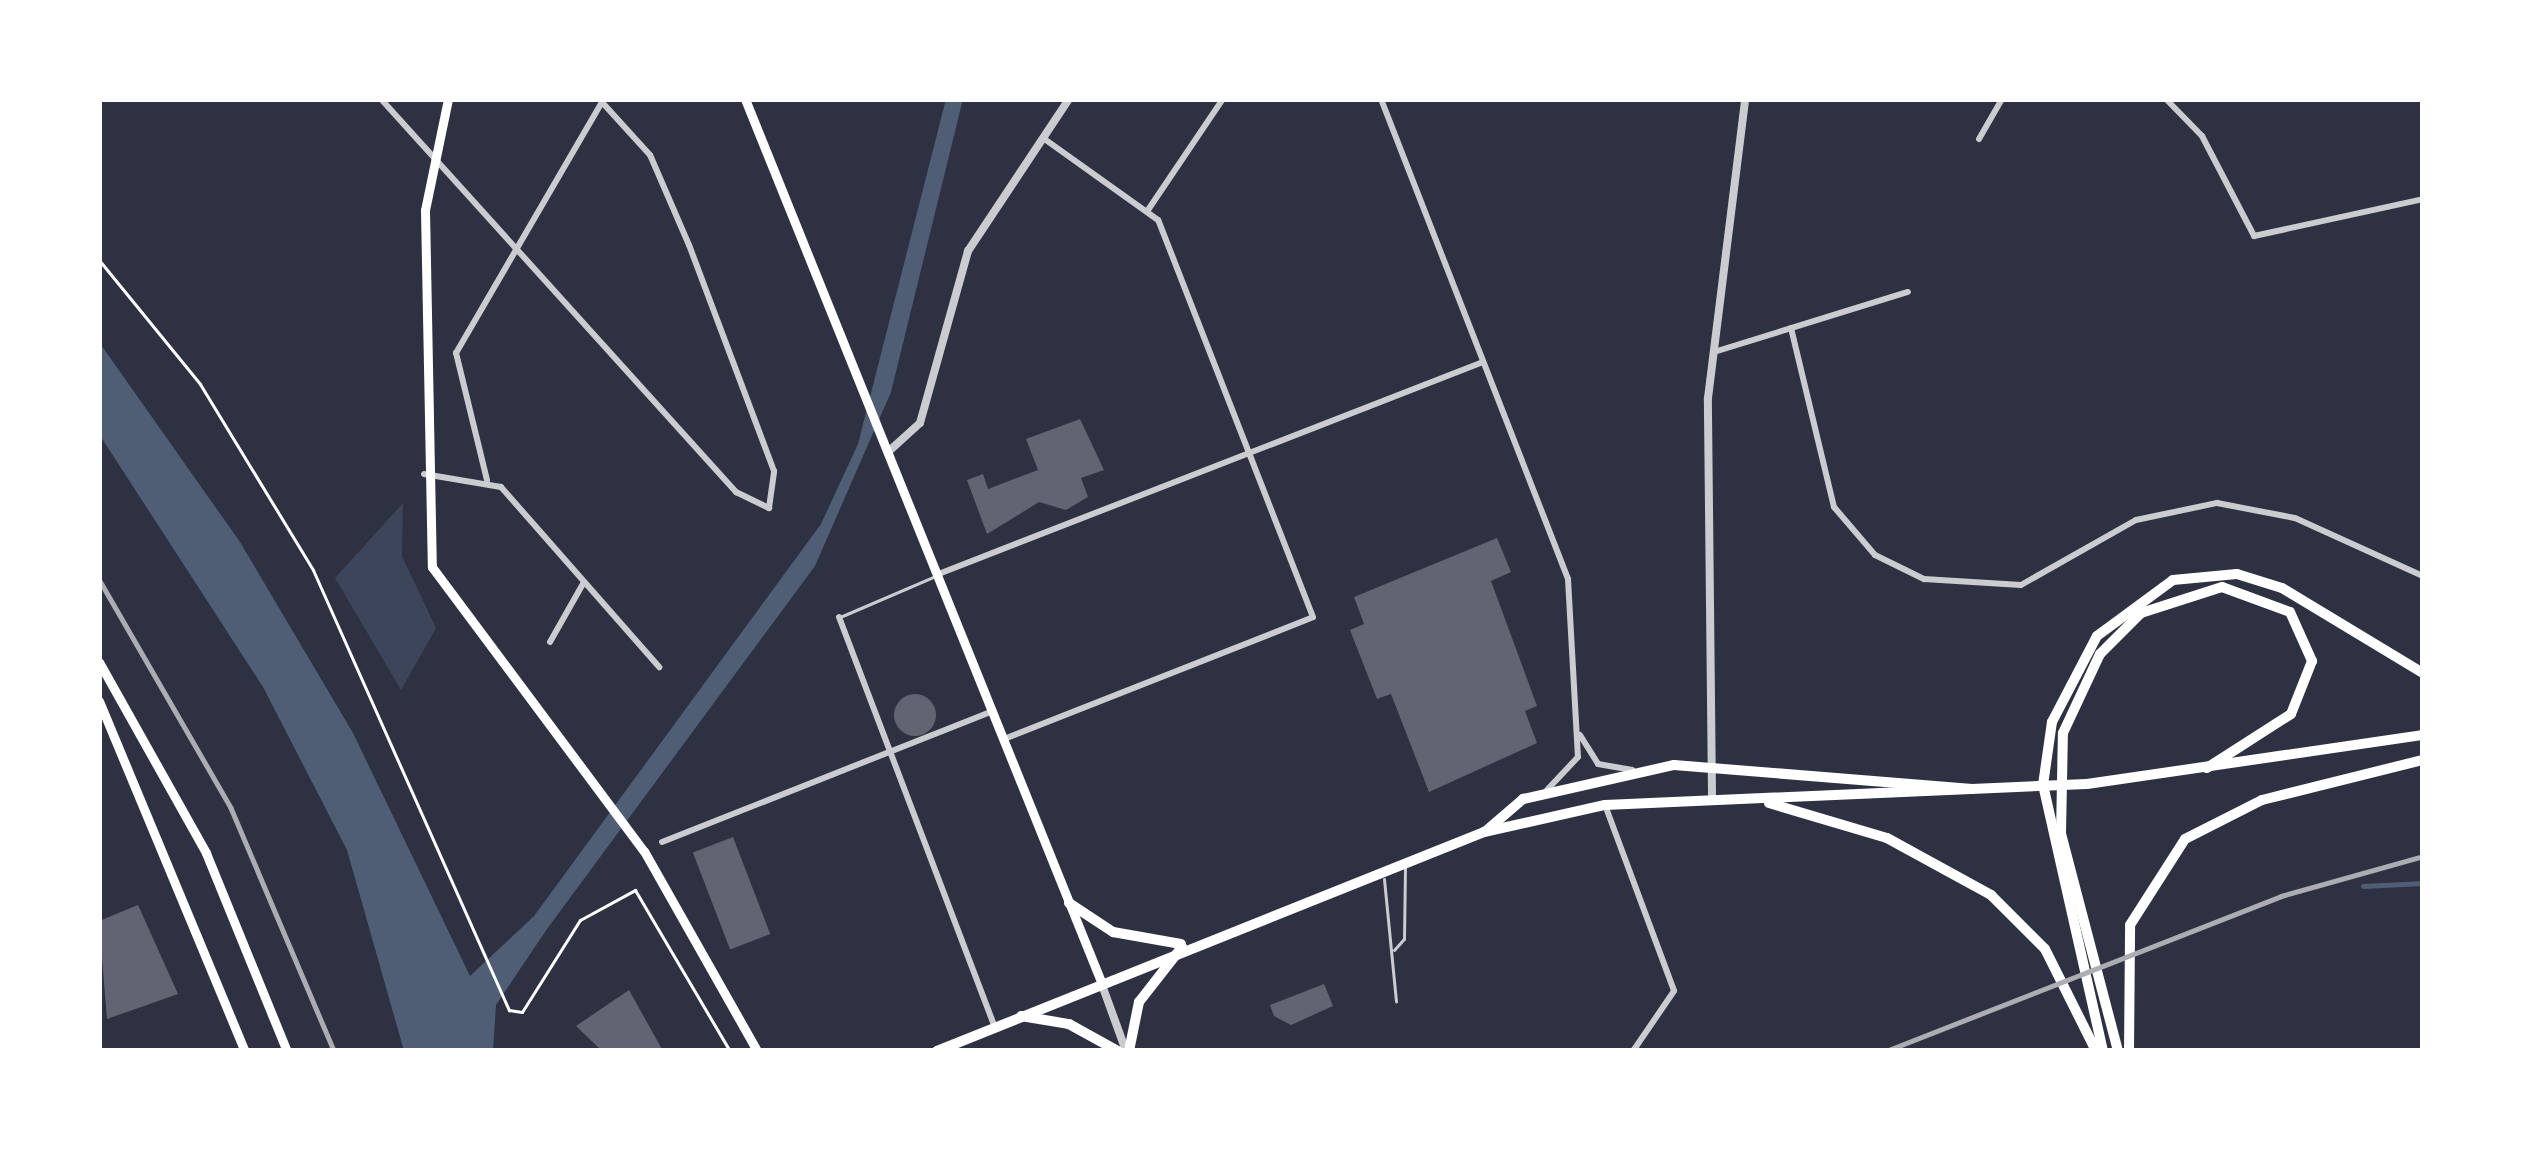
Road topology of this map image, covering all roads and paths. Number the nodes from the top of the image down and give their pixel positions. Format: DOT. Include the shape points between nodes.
graph roads {
  1 [pos="381,99"];
  2 [pos="448,99"];
  3 [pos="745,99"];
  4 [pos="1069,99"];
  5 [pos="1222,99"];
  6 [pos="1381,99"];
  7 [pos="1745,99"];
  8 [pos="2002,99"];
  9 [pos="2166,99"];
  10 [pos="603,101"];
  11 [pos="1042,138"];
  12 [pos="1979,139"];
  13 [pos="429,154"];
  14 [pos="2423,199"];
  15 [pos="1148,210"];
  16 [pos="515,250"];
  17 [pos="99,260"];
  18 [pos="1908,292"];
  19 [pos="1791,328"];
  20 [pos="1711,353"];
  21 [pos="1484,362"];
  22 [pos="888,452"];
  23 [pos="1249,455"];
  24 [pos="424,474"];
  25 [pos="487,480"];
  26 [pos="936,575"];
  27 [pos="2423,576"];
  28 [pos="584,582"];
  29 [pos="839,617"];
  30 [pos="550,642"];
  31 [pos="99,662"];
  32 [pos="659,667"];
  33 [pos="2423,673"];
  34 [pos="99,701"];
  35 [pos="993,711"];
  36 [pos="1577,722"];
  37 [pos="2059,723"];
  38 [pos="2423,735"];
  39 [pos="1004,739"];
  40 [pos="886,753"];
  41 [pos="2423,760"];
  42 [pos="1636,770"];
  43 [pos="1714,770"];
  44 [pos="2204,770"];
  45 [pos="1972,789"];
  46 [pos="1545,792"];
  47 [pos="1712,795"];
  48 [pos="1748,798"];
  49 [pos="1605,805"];
  50 [pos="1484,832"];
  51 [pos="662,842"];
  52 [pos="1405,862"];
  53 [pos="1384,869"];
  54 [pos="1069,903"];
  55 [pos="2074,911"];
  56 [pos="1184,944"];
  57 [pos="1393,952"];
  58 [pos="1100,980"];
  59 [pos="1396,1001"];
  60 [pos="1018,1015"];
  61 [pos="994,1026"];
  62 [pos="245,1051"];
  63 [pos="287,1051"];
  64 [pos="730,1051"];
  65 [pos="758,1051"];
  66 [pos="937,1051"];
  67 [pos="1124,1051"];
  68 [pos="1633,1051"];
  69 [pos="2099,1051"];
  70 [pos="2118,1051"];
  71 [pos="2129,1051"];
  1 -- 13 [label="street"];
  2 -- 13 [label="main road"];
  3 -- 22 [label="main road"];
  4 -- 11 [label="street"];
  5 -- 15 [label="street"];
  6 -- 21 [label="street"];
  7 -- 20 [label="street"];
  8 -- 12 [label="street"];
  9 -- 14 [label="street" via="2202,136 2254,236"];
  10 -- 16 [label="street"];
  10 -- 16 [label="street" via="640,140 682,227 774,471 769,508 736,492"];
  11 -- 15 [label="street"];
  11 -- 22 [label="street" via="968,251 920,423"];
  13 -- 16 [label="street"];
  13 -- 24 [label="main road"];
  15 -- 23 [label="street"];
  16 -- 25 [label="street" via="454,363"];
  17 -- 64 [label="path" via="200,384 313,570 508,1010 522,1012 580,920 635,890"];
  18 -- 19 [label="street"];
  19 -- 20 [label="street"];
  19 -- 27 [label="street" via="1821,482 1854,536 1897,568 1969,590 2008,589 2173,507 2276,512"];
  20 -- 43 [label="street"];
  21 -- 23 [label="street"];
  21 -- 36 [label="street" via="1568,579"];
  22 -- 26 [label="main road"];
  23 -- 26 [label="street"];
  23 -- 39 [label="street" via="1312,617"];
  24 -- 25 [label="street"];
  24 -- 65 [label="main road" via="428,551 444,593 627,827"];
  25 -- 28 [label="street"];
  26 -- 29 [label="lane"];
  26 -- 35 [label="main road"];
  28 -- 30 [label="street"];
  28 -- 32 [label="street"];
  29 -- 40 [label="street"];
  31 -- 63 [label="main road" via="197,835"];
  33 -- 37 [label="main road" via="2271,583 2196,574 2116,616"];
  34 -- 62 [label="main road"];
  35 -- 39 [label="main road"];
  35 -- 40 [label="street"];
  36 -- 42 [label="street" via="1592,760"];
  36 -- 46 [label="street" via="1576,761"];
  37 -- 44 [label="main road" via="2100,653 2141,613 2196,589 2252,592 2297,620 2310,682 2291,714"];
  37 -- 55 [label="main road" via="2055,834"];
  38 -- 44 [label="main road"];
  39 -- 54 [label="main road"];
  40 -- 51 [label="street"];
  40 -- 61 [label="street"];
  41 -- 71 [label="main road" via="2221,817 2185,839 2143,894 2123,972"];
  42 -- 43 [label="main road"];
  42 -- 46 [label="main road"];
  43 -- 45 [label="main road"];
  43 -- 47 [label="street"];
  44 -- 45 [label="main road"];
  45 -- 48 [label="main road"];
  46 -- 50 [label="main road"];
  47 -- 48 [label="main road"];
  47 -- 49 [label="main road"];
  48 -- 69 [label="main road" via="1905,846 1991,895 2034,935"];
  49 -- 50 [label="main road"];
  49 -- 68 [label="street" via="1673,999"];
  50 -- 52 [label="main road"];
  52 -- 53 [label="main road"];
  52 -- 57 [label="lane" via="1404,939"];
  53 -- 56 [label="main road"];
  53 -- 57 [label="lane"];
  54 -- 56 [label="main road" via="1113,932"];
  54 -- 58 [label="main road"];
  55 -- 69 [label="main road"];
  55 -- 70 [label="main road"];
  56 -- 58 [label="main road"];
  56 -- 67 [label="main road" via="1138,1002"];
  57 -- 59 [label="lane"];
  58 -- 60 [label="main road"];
  58 -- 67 [label="street"];
  60 -- 61 [label="main road"];
  60 -- 67 [label="main road" via="1069,1024"];
  61 -- 66 [label="main road"];
}
